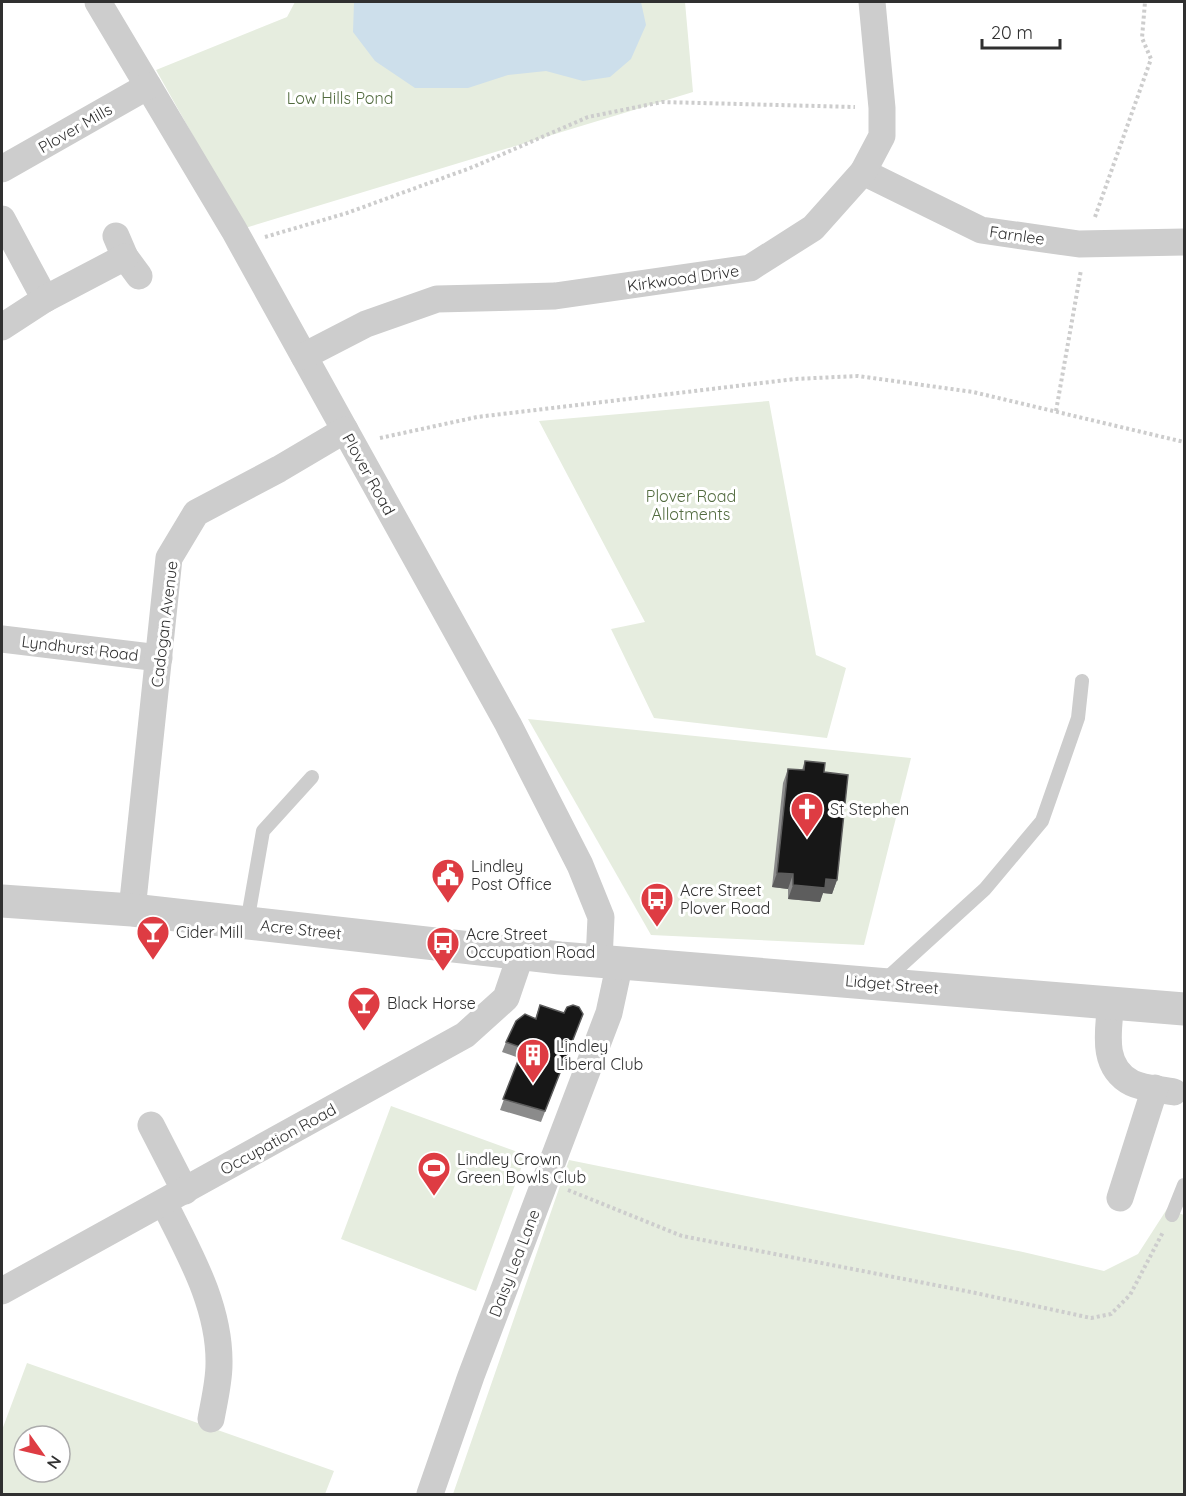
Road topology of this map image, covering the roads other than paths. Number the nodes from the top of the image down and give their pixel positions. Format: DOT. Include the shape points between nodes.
graph roads {
  1 [pos="98,2"];
  2 [pos="872,2"];
  3 [pos="148,86"];
  4 [pos="2,169"];
  5 [pos="863,172"];
  6 [pos="2,219"];
  7 [pos="1185,242"];
  8 [pos="127,256"];
  9 [pos="45,299"];
  10 [pos="2,327"];
  11 [pos="304,356"];
  12 [pos="349,437"];
  13 [pos="2,639"];
  14 [pos="159,658"];
  15 [pos="1082,681"];
  16 [pos="312,777"];
  17 [pos="2,901"];
  18 [pos="132,910"];
  19 [pos="247,923"];
  20 [pos="521,954"];
  21 [pos="609,962"];
  22 [pos="881,983"];
  23 [pos="1111,1002"];
  24 [pos="1185,1008"];
  25 [pos="151,1125"];
  26 [pos="1183,1190"];
  27 [pos="174,1197"];
  28 [pos="1120,1198"];
  29 [pos="1172,1215"];
  30 [pos="2,1291"];
  31 [pos="211,1419"];
  32 [pos="430,1494"];
  1 -- 3 [label="street, Plover Road"];
  2 -- 5 [label="street, Kirkwood Drive" via="882,136"];
  3 -- 4 [label="street, Plover Mills"];
  3 -- 11 [label="street, Plover Road"];
  5 -- 7 [label="street, Farnlee" via="981,230 1086,243"];
  5 -- 11 [label="street, Kirkwood Drive" via="813,228 750,268 555,296 437,299 366,324"];
  6 -- 9 [label="street"];
  8 -- 9 [label="street"];
  9 -- 10 [label="street"];
  11 -- 12 [label="street, Plover Road"];
  12 -- 14 [label="street, Cadogan Avenue" via="196,513 170,558"];
  12 -- 21 [label="street, Plover Road" via="508,724 580,865 601,917"];
  13 -- 14 [label="street, Lyndhurst Road"];
  14 -- 18 [label="street, Cadogan Avenue"];
  15 -- 22 [label="lane" via="1078,718 1042,821 985,889"];
  16 -- 19 [label="lane" via="262,831"];
  17 -- 18 [label="street, Acre Street"];
  18 -- 19 [label="street, Acre Street"];
  19 -- 20 [label="street, Acre Street"];
  20 -- 21 [label="street, Acre Street"];
  20 -- 27 [label="street, Occupation Road" via="506,998 465,1035"];
  21 -- 22 [label="street, Lidget Street"];
  21 -- 32 [label="street, Daisy Lea Lane" via="609,1013"];
  22 -- 23 [label="street, Lidget Street"];
  23 -- 24 [label="street, Lidget Street"];
  23 -- 28 [label="street" via="1107,1041 1114,1068 1133,1084 1165,1090"];
  25 -- 27 [label="street"];
  26 -- 29 [label="lane"];
  27 -- 30 [label="street, Occupation Road"];
  27 -- 31 [label="street" via="213,1314 219,1364"];
}
